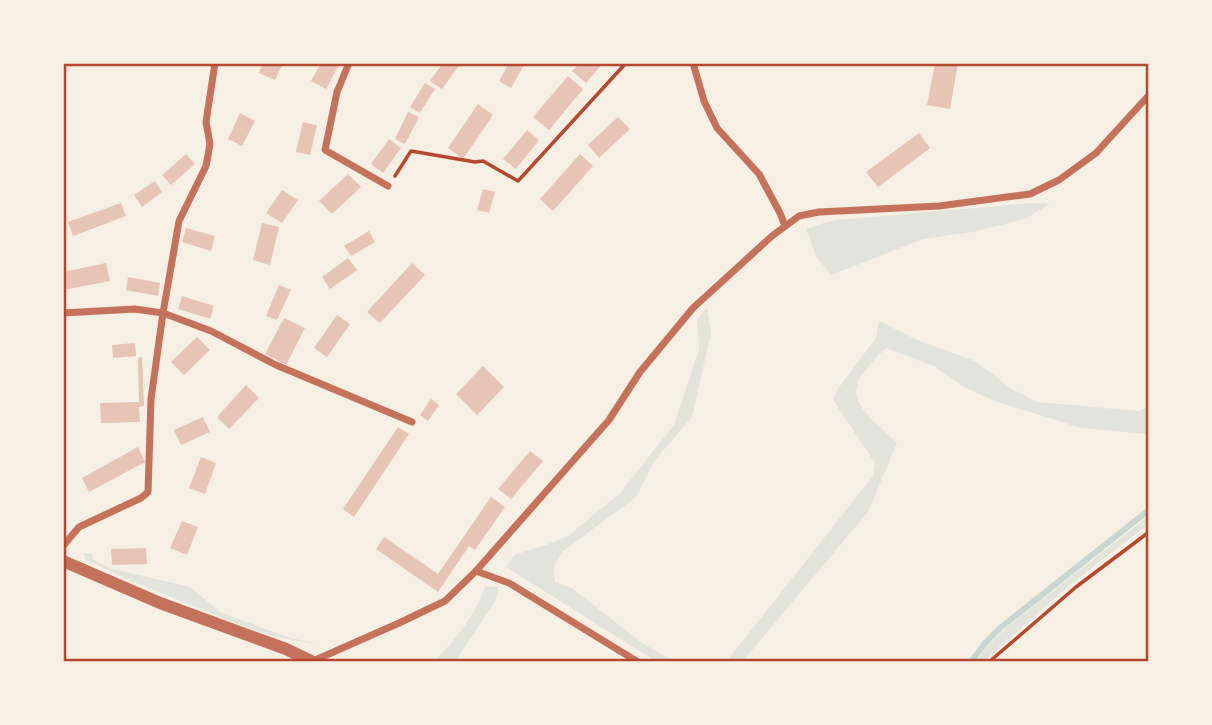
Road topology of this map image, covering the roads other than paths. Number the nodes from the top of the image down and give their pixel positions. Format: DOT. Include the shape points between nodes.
graph roads {
  1 [pos="215,63"];
  2 [pos="349,63"];
  3 [pos="693,63"];
  4 [pos="1149,95"];
  5 [pos="388,186"];
  6 [pos="785,226"];
  7 [pos="63,313"];
  8 [pos="163,313"];
  9 [pos="412,422"];
  10 [pos="63,546"];
  11 [pos="63,561"];
  12 [pos="476,571"];
  13 [pos="313,661"];
  14 [pos="638,662"];
  1 -- 8 [label="street" via="206,122 210,144 206,166 179,221"];
  2 -- 5 [label="street" via="337,92 325,150"];
  3 -- 6 [label="street" via="717,128 759,174"];
  4 -- 6 [label="street" via="1096,153 1030,194 939,206 819,212 799,216"];
  6 -- 12 [label="street" via="693,308 640,372 610,420"];
  7 -- 8 [label="street" via="135,309"];
  8 -- 9 [label="street"];
  8 -- 10 [label="street" via="151,399 148,492 79,527"];
  11 -- 13 [label="street"];
  12 -- 13 [label="street" via="445,601"];
  12 -- 14 [label="street" via="509,583"];
}
